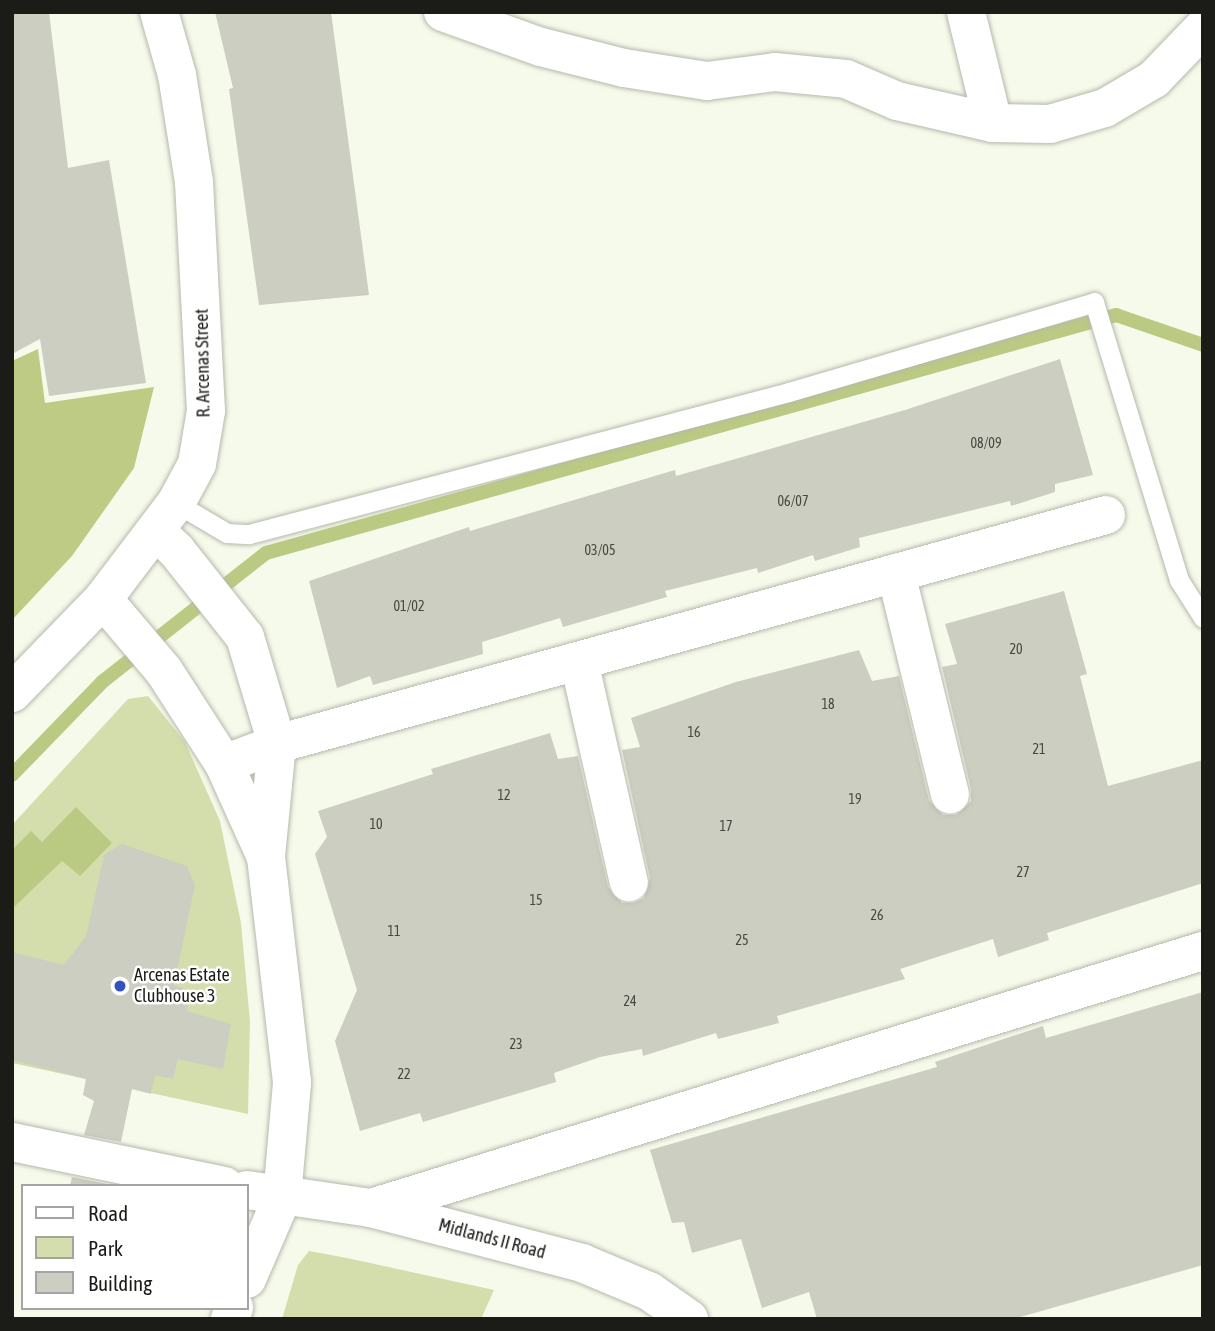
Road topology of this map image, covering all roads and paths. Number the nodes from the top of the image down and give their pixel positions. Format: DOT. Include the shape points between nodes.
graph roads {
  1 [pos="159,12"];
  2 [pos="443,12"];
  3 [pos="966,12"];
  4 [pos="1203,28"];
  5 [pos="993,123"];
  6 [pos="1106,515"];
  7 [pos="169,528"];
  8 [pos="896,573"];
  9 [pos="108,604"];
  10 [pos="1203,618"];
  11 [pos="579,661"];
  12 [pos="12,693"];
  13 [pos="278,744"];
  14 [pos="224,764"];
  15 [pos="950,794"];
  16 [pos="266,857"];
  17 [pos="629,882"];
  18 [pos="1203,951"];
  19 [pos="12,1142"];
  20 [pos="214,1184"];
  21 [pos="264,1194"];
  22 [pos="371,1208"];
  23 [pos="248,1274"];
  24 [pos="689,1319"];
  1 -- 7 [label="street, R. Arcenas Street" via="177,75 194,181 206,411 197,464"];
  2 -- 5 [label="street" via="541,47 624,68 706,81 775,72 846,79 897,101"];
  3 -- 5 [label="street"];
  4 -- 5 [label="street" via="1154,79 1105,108 1050,124"];
  6 -- 8 [label="street"];
  7 -- 9 [label="street, R. Arcenas Street"];
  7 -- 10 [label="lane" via="249,534 789,392 1094,302 1179,580"];
  7 -- 13 [label="street" via="244,637"];
  8 -- 11 [label="street"];
  8 -- 15 [label="street"];
  9 -- 12 [label="street, R. Arcenas Street"];
  9 -- 14 [label="street" via="164,670"];
  11 -- 13 [label="street"];
  11 -- 17 [label="street"];
  13 -- 14 [label="street"];
  13 -- 16 [label="street"];
  14 -- 16 [label="street"];
  16 -- 21 [label="street" via="292,1083"];
  18 -- 22 [label="street"];
  19 -- 20 [label="street"];
  21 -- 22 [label="street, Midlands II Road"];
  21 -- 23 [label="street"];
  22 -- 24 [label="street, Midlands II Road" via="582,1263 649,1291"];
}
